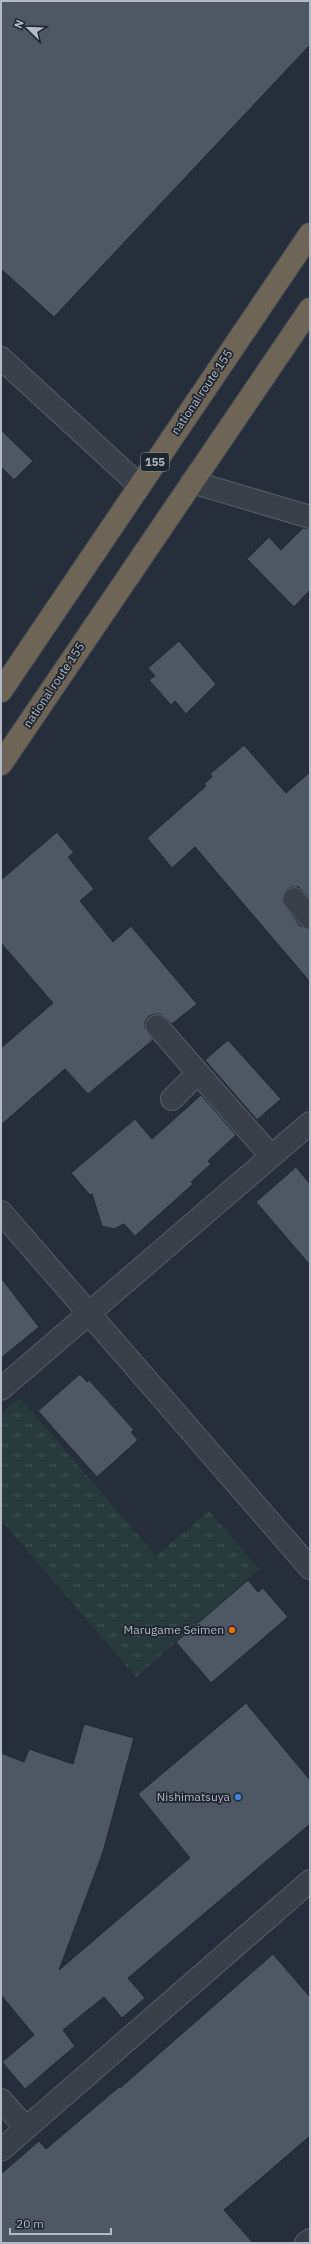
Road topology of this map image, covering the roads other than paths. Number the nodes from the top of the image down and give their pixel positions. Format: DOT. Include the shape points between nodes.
graph roads {
  1 [pos="310,234"];
  2 [pos="310,309"];
  3 [pos="1,358"];
  4 [pos="192,482"];
  5 [pos="139,485"];
  6 [pos="310,517"];
  7 [pos="1,691"];
  8 [pos="1,764"];
  9 [pos="294,900"];
  10 [pos="310,918"];
  11 [pos="157,1026"];
  12 [pos="198,1073"];
  13 [pos="172,1099"];
  14 [pos="310,1123"];
  15 [pos="271,1156"];
  16 [pos="1,1212"];
  17 [pos="88,1313"];
  18 [pos="1,1389"];
  19 [pos="310,1568"];
  20 [pos="310,1881"];
  21 [pos="1,2100"];
  22 [pos="26,2128"];
  23 [pos="1,2150"];
  24 [pos="310,2240"];
  25 [pos="306,2243"];
  1 -- 5 [label="highway, national route 155 / 155"];
  2 -- 4 [label="highway, national route 155"];
  3 -- 5 [label="street"];
  4 -- 6 [label="street"];
  4 -- 8 [label="highway, national route 155"];
  5 -- 7 [label="highway, national route 155 / 155"];
  9 -- 10 [label="street"];
  11 -- 12 [label="street"];
  12 -- 13 [label="street"];
  12 -- 15 [label="street"];
  14 -- 15 [label="street"];
  15 -- 17 [label="street"];
  16 -- 17 [label="street"];
  17 -- 18 [label="street"];
  17 -- 19 [label="street"];
  20 -- 22 [label="street"];
  21 -- 22 [label="street"];
  22 -- 23 [label="street"];
  24 -- 25 [label="street"];
}
